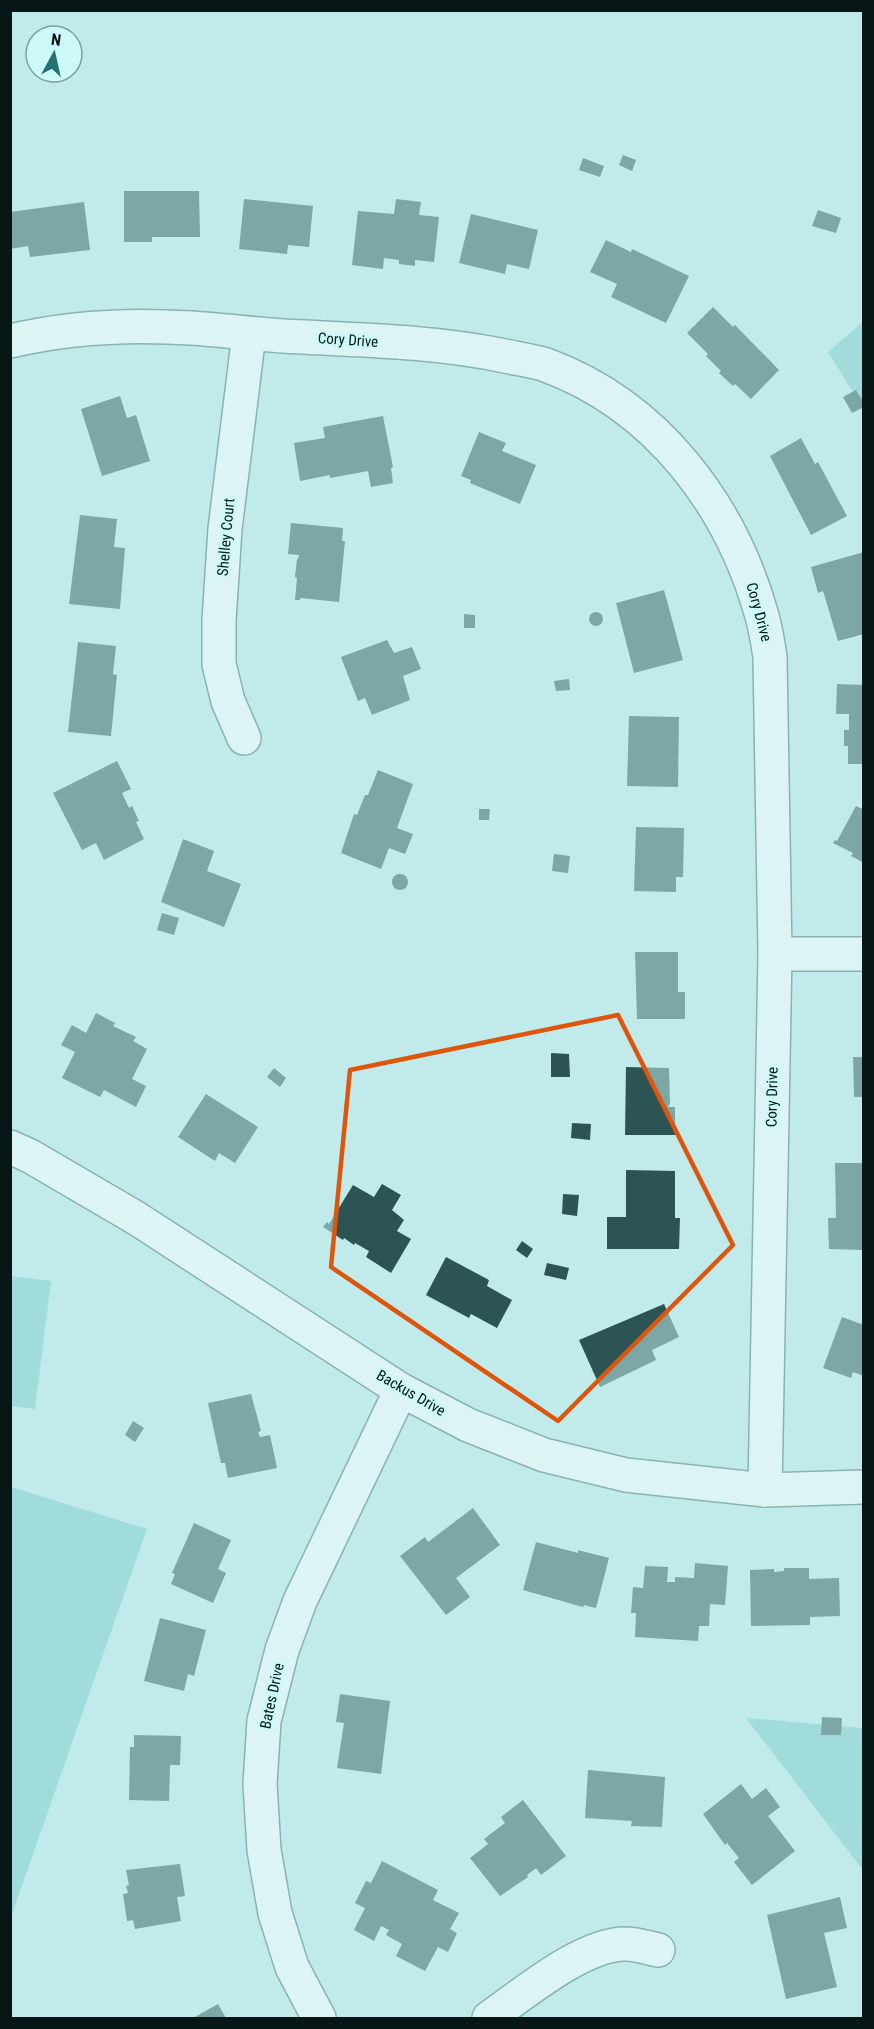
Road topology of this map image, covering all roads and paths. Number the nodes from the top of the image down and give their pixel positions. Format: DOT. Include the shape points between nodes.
graph roads {
  1 [pos="249,334"];
  2 [pos="10,341"];
  3 [pos="244,738"];
  4 [pos="775,954"];
  5 [pos="864,954"];
  6 [pos="10,1147"];
  7 [pos="401,1390"];
  8 [pos="864,1487"];
  9 [pos="765,1490"];
  10 [pos="658,1950"];
  11 [pos="319,2019"];
  12 [pos="489,2019"];
  1 -- 2 [label="street, Cory Drive" via="191,328 110,328"];
  1 -- 3 [label="street, Shelley Court" via="225,529 219,620 219,664 228,701"];
  1 -- 4 [label="street, Cory Drive" via="471,349 544,365 590,384 635,415 671,447 702,486 728,529 745,564 763,618 770,657"];
  4 -- 5 [label="street"];
  4 -- 9 [label="street, Cory Drive"];
  6 -- 7 [label="street, Backus Drive" via="136,1218"];
  7 -- 9 [label="street, Backus Drive" via="468,1425 544,1455 626,1475"];
  7 -- 11 [label="street, Bates Drive" via="300,1601 282,1650 264,1721 260,1784 264,1850 275,1913 292,1967"];
  8 -- 9 [label="street, Backus Drive"];
  10 -- 12 [label="street" via="625,1944 572,1960"];
}
